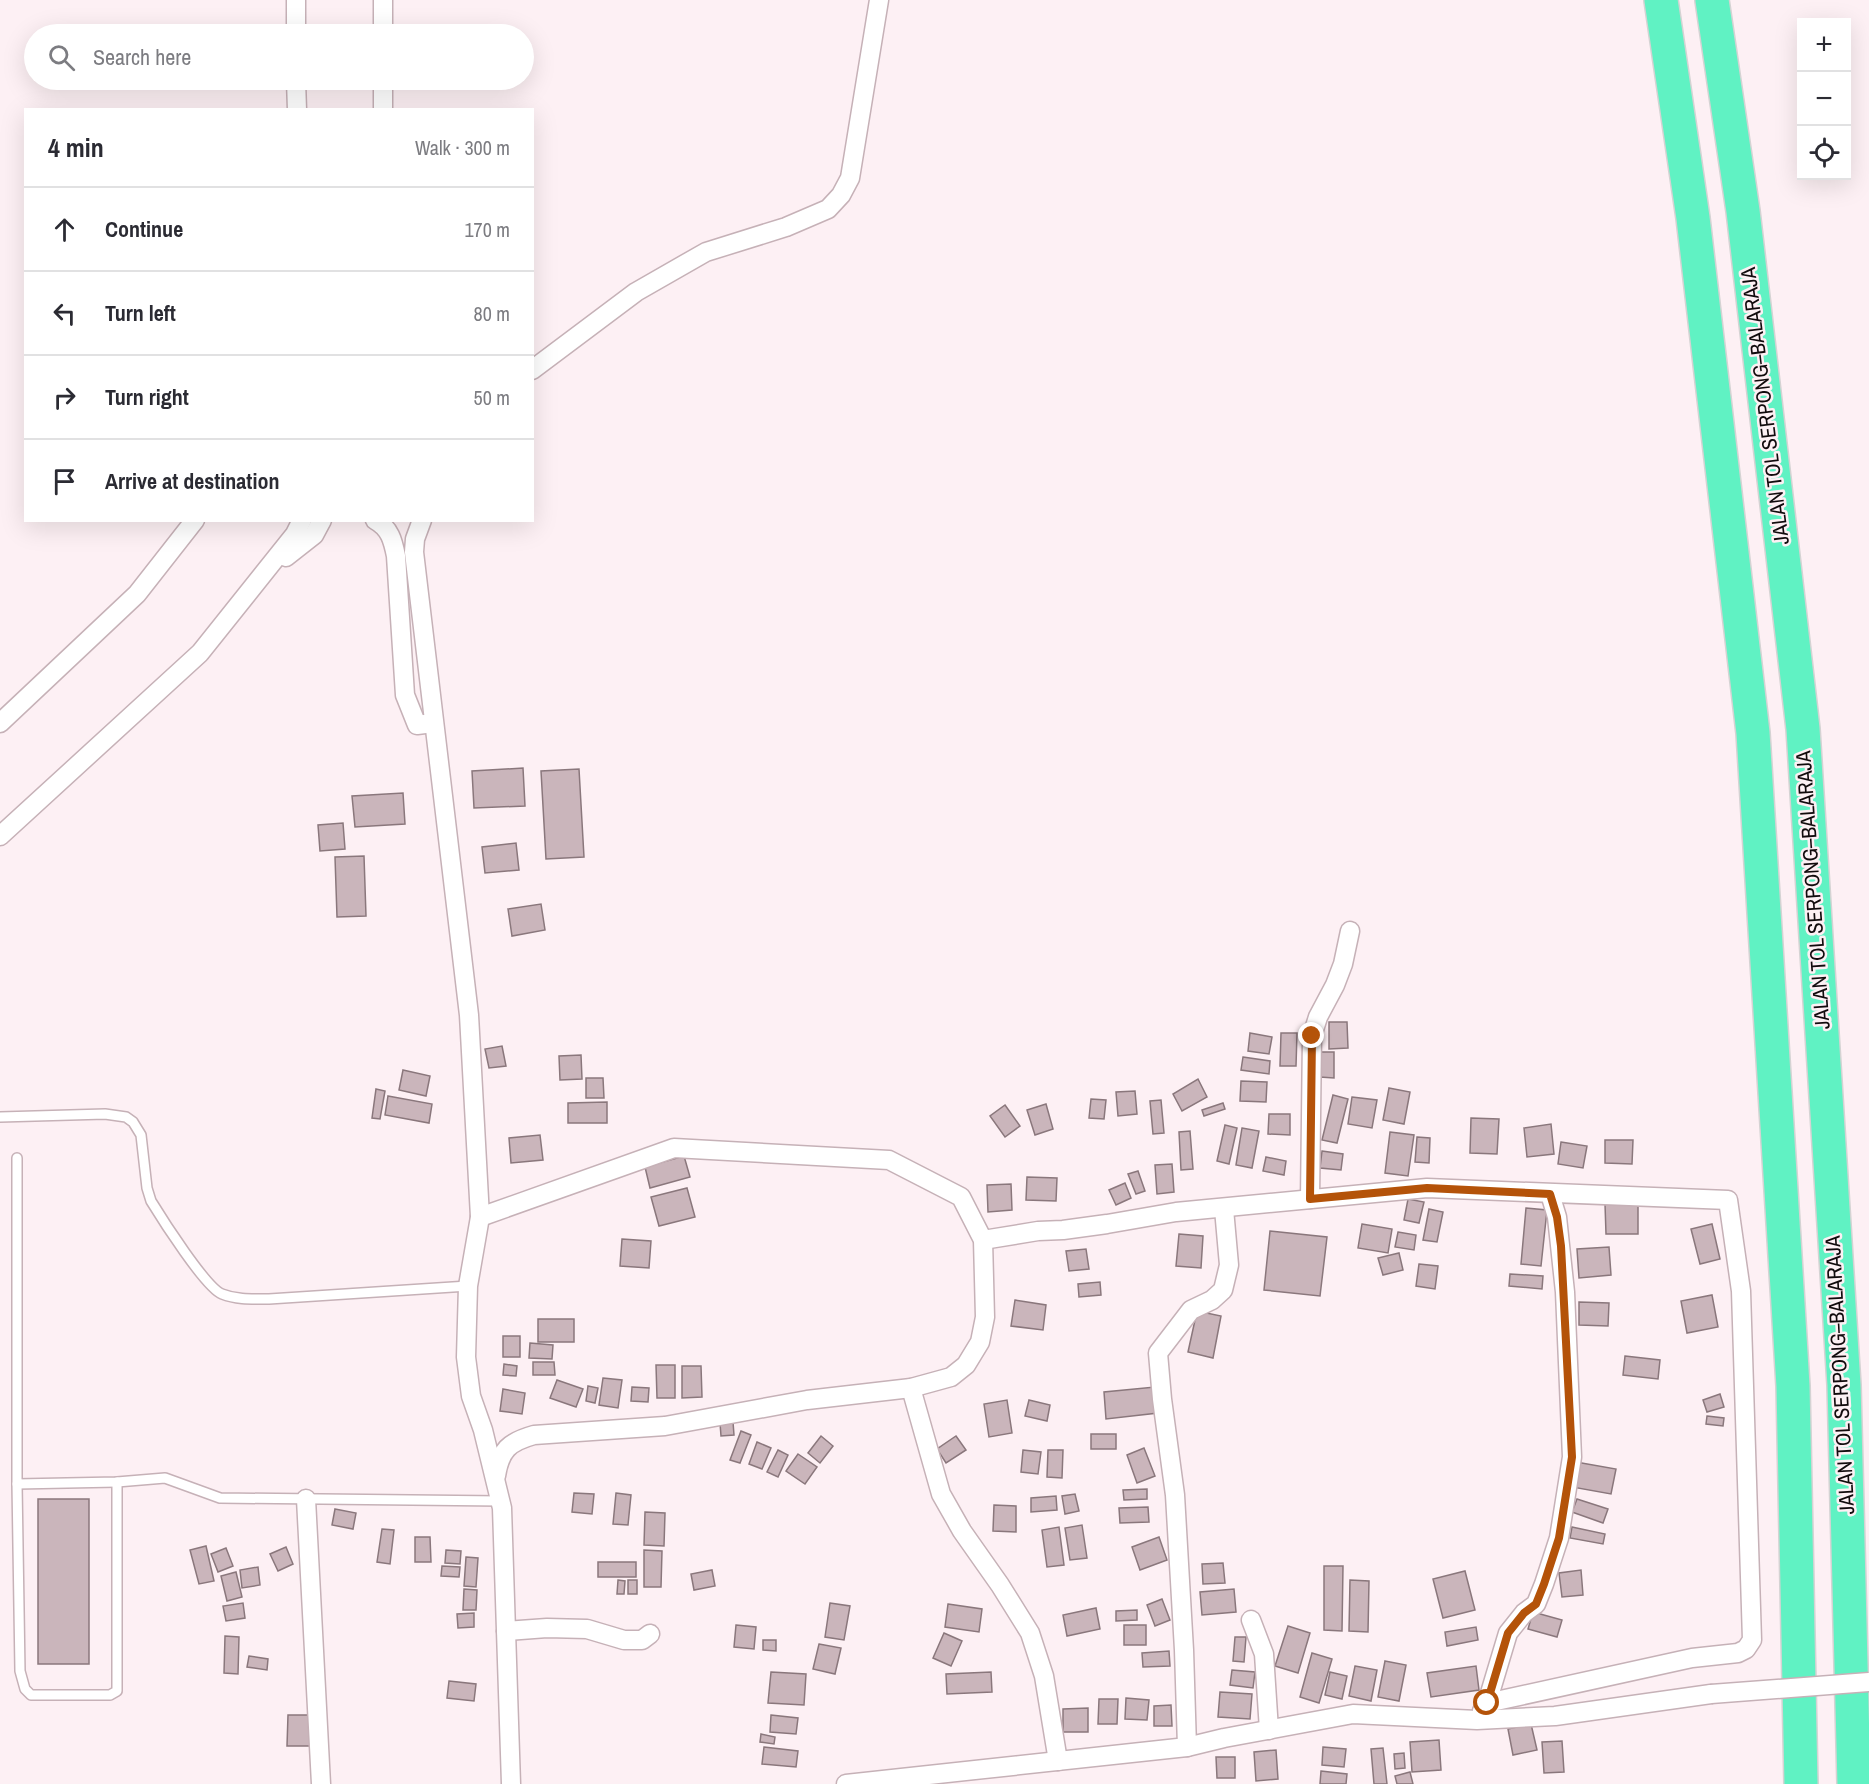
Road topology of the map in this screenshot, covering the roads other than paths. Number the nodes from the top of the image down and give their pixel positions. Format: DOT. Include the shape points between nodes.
graph roads {
  1 [pos="296,0"];
  2 [pos="384,0"];
  3 [pos="879,0"];
  4 [pos="1661,0"];
  5 [pos="1712,0"];
  6 [pos="296,24"];
  7 [pos="383,24"];
  8 [pos="296,90"];
  9 [pos="383,90"];
  10 [pos="297,108"];
  11 [pos="383,108"];
  12 [pos="534,368"];
  13 [pos="193,522"];
  14 [pos="301,522"];
  15 [pos="321,522"];
  16 [pos="378,522"];
  17 [pos="421,522"];
  18 [pos="261,578"];
  19 [pos="0,723"];
  20 [pos="433,723"];
  21 [pos="0,836"];
  22 [pos="1350,931"];
  23 [pos="0,1117"];
  24 [pos="17,1158"];
  25 [pos="1550,1194"];
  26 [pos="1310,1199"];
  27 [pos="1224,1209"];
  28 [pos="480,1217"];
  29 [pos="983,1240"];
  30 [pos="468,1286"];
  31 [pos="911,1388"];
  32 [pos="495,1479"];
  33 [pos="117,1482"];
  34 [pos="18,1484"];
  35 [pos="306,1499"];
  36 [pos="501,1502"];
  37 [pos="1251,1620"];
  38 [pos="506,1631"];
  39 [pos="650,1634"];
  40 [pos="1869,1682"];
  41 [pos="1487,1703"];
  42 [pos="1477,1720"];
  43 [pos="1269,1730"];
  44 [pos="1187,1747"];
  45 [pos="1058,1761"];
  46 [pos="321,1784"];
  47 [pos="511,1784"];
  48 [pos="846,1784"];
  49 [pos="1801,1784"];
  50 [pos="1854,1784"];
  1 -- 6 [label="street"];
  2 -- 7 [label="street"];
  3 -- 12 [label="street" via="850,178 828,209 706,252 636,292"];
  4 -- 49 [label="highway" via="1693,218 1753,733 1793,1386"];
  5 -- 50 [label="highway, JALAN TOL SERPONG–BALARAJA" via="1743,211 1803,729 1844,1385"];
  8 -- 10 [label="street"];
  9 -- 11 [label="street"];
  13 -- 19 [label="street" via="137,594"];
  14 -- 18 [label="street"];
  15 -- 18 [label="street" via="314,535"];
  16 -- 20 [label="street" via="393,539 396,556 405,695 417,725"];
  17 -- 20 [label="street" via="414,552"];
  18 -- 21 [label="street" via="200,653"];
  20 -- 28 [label="street" via="469,1015"];
  22 -- 26 [label="street" via="1343,964 1312,1036"];
  23 -- 30 [label="lane" via="105,1114 133,1122 141,1135 151,1201 219,1293 242,1299 269,1299"];
  24 -- 34 [label="lane"];
  25 -- 26 [label="street" via="1427,1188"];
  25 -- 41 [label="street" via="1563,1269 1572,1457 1559,1538 1544,1584 1536,1604 1508,1633"];
  25 -- 41 [label="street" via="1728,1200 1741,1291 1752,1641 1738,1653 1692,1658"];
  26 -- 27 [label="street"];
  27 -- 29 [label="street" via="1176,1212"];
  27 -- 44 [label="street" via="1229,1265 1223,1290 1191,1310 1158,1353 1175,1495"];
  28 -- 29 [label="street" via="674,1148 890,1160 961,1197"];
  28 -- 30 [label="street"];
  29 -- 31 [label="street" via="985,1317 980,1342 966,1365 951,1377"];
  30 -- 32 [label="street" via="466,1357 471,1396"];
  31 -- 32 [label="street" via="807,1400 665,1426 534,1435 503,1451"];
  31 -- 45 [label="street" via="941,1494 1030,1633 1044,1676"];
  32 -- 36 [label="street"];
  33 -- 34 [label="lane"];
  33 -- 34 [label="lane" via="117,1690 110,1695 31,1695 25,1689 20,1671"];
  33 -- 35 [label="lane" via="165,1478 220,1498"];
  35 -- 36 [label="lane"];
  35 -- 46 [label="street"];
  36 -- 38 [label="street"];
  37 -- 43 [label="street" via="1264,1654"];
  38 -- 39 [label="street" via="586,1629 642,1641"];
  38 -- 47 [label="street"];
  40 -- 42 [label="street, bridge" via="1711,1694 1555,1716"];
  41 -- 42 [label="street"];
  42 -- 43 [label="street" via="1353,1714"];
  43 -- 44 [label="street"];
  44 -- 45 [label="street"];
  45 -- 48 [label="street"];
}
